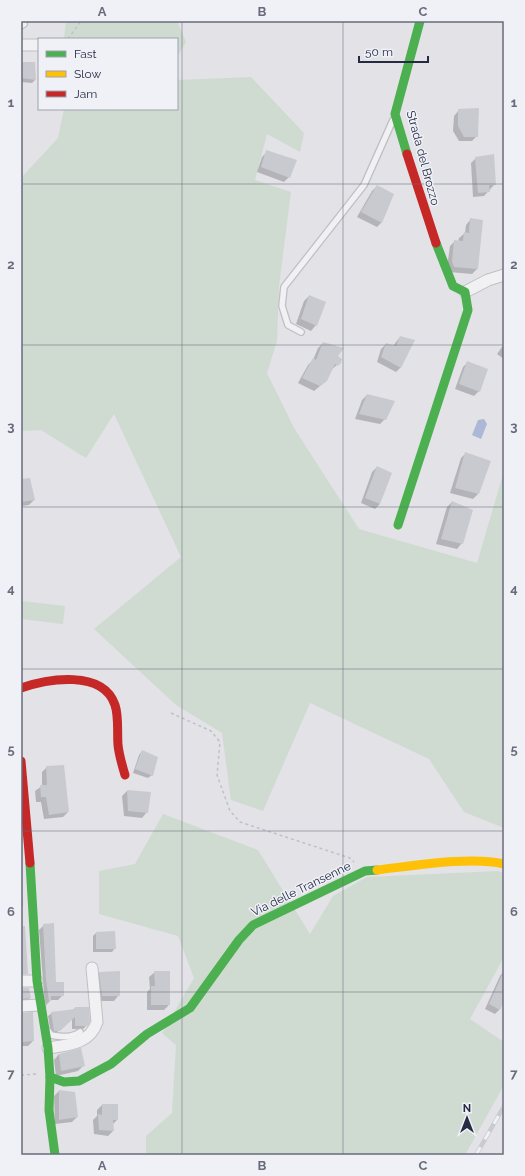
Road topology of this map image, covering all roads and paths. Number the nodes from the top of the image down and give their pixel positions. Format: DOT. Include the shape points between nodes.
graph roads {
  1 [pos="81,21"];
  2 [pos="420,21"];
  3 [pos="69,38"];
  4 [pos="21,45"];
  5 [pos="38,45"];
  6 [pos="396,114"];
  7 [pos="504,274"];
  8 [pos="465,292"];
  9 [pos="301,332"];
  10 [pos="398,524"];
  11 [pos="21,688"];
  12 [pos="171,713"];
  13 [pos="21,761"];
  14 [pos="125,775"];
  15 [pos="504,864"];
  16 [pos="365,871"];
  17 [pos="92,968"];
  18 [pos="36,980"];
  19 [pos="21,981"];
  20 [pos="40,1005"];
  21 [pos="21,1006"];
  22 [pos="44,1027"];
  23 [pos="80,1032"];
  24 [pos="48,1048"];
  25 [pos="38,1074"];
  26 [pos="21,1075"];
  27 [pos="50,1077"];
  28 [pos="55,1155"];
  1 -- 3 [label="path"];
  2 -- 6 [label="street, Strada del Brozzo"];
  4 -- 5 [label="street"];
  6 -- 8 [label="street, Strada del Brozzo" via="421,200 444,266 453,286"];
  6 -- 9 [label="lane" via="364,185 284,287 282,306 288,325"];
  7 -- 8 [label="street"];
  8 -- 10 [label="street" via="468,310"];
  11 -- 14 [label="street" via="46,680 64,679 83,680 105,690 115,702 119,752"];
  12 -- 16 [label="path" via="211,731 220,742 217,775 230,811 240,822 350,858"];
  13 -- 18 [label="street" via="34,915"];
  15 -- 16 [label="street, Via delle Transenne" via="454,862"];
  16 -- 27 [label="street, Via delle Transenne" via="253,925 239,940 190,1008 147,1034 111,1064 79,1081 64,1082"];
  17 -- 24 [label="street" via="97,1022 95,1030 88,1038 76,1044"];
  18 -- 19 [label="street"];
  18 -- 20 [label="street"];
  20 -- 21 [label="street"];
  20 -- 22 [label="street"];
  22 -- 23 [label="lane" via="52,1036 73,1036"];
  22 -- 24 [label="street"];
  24 -- 27 [label="street"];
  25 -- 26 [label="path"];
  27 -- 28 [label="street" via="49,1110"];
}
